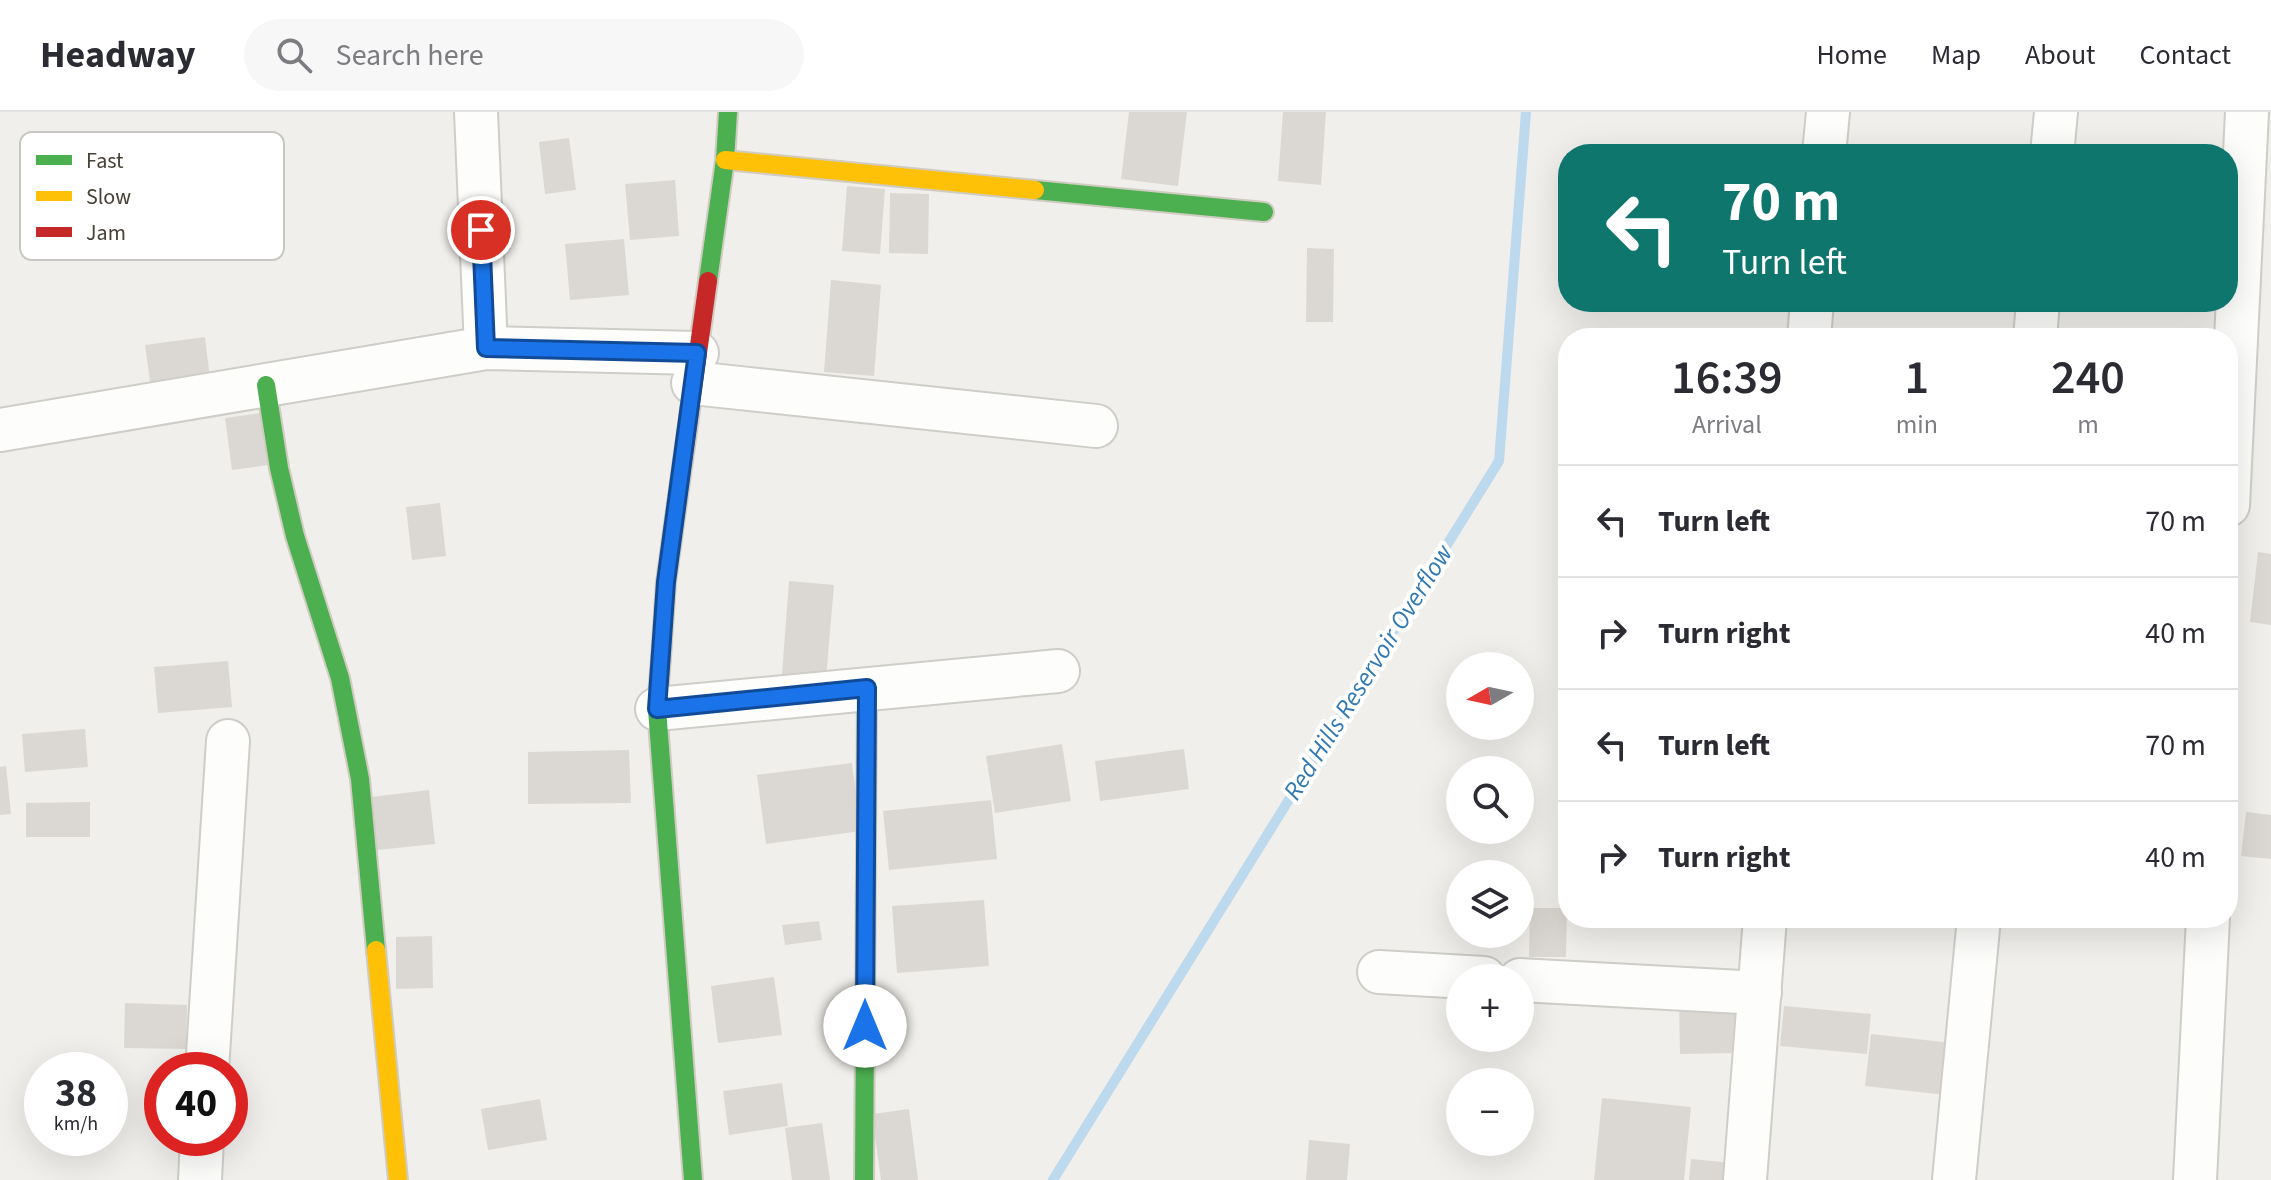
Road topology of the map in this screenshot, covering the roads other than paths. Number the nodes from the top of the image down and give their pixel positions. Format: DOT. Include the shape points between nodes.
graph roads {
  1 [pos="476,112"];
  2 [pos="728,112"];
  3 [pos="1828,112"];
  4 [pos="2056,112"];
  5 [pos="2247,112"];
  6 [pos="1825,144"];
  7 [pos="2053,144"];
  8 [pos="725,160"];
  9 [pos="1264,212"];
  10 [pos="2238,298"];
  11 [pos="486,348"];
  12 [pos="695,368"];
  13 [pos="266,385"];
  14 [pos="1096,426"];
  15 [pos="0,430"];
  16 [pos="1058,671"];
  17 [pos="867,688"];
  18 [pos="657,709"];
  19 [pos="228,741"];
  20 [pos="1764,928"];
  21 [pos="1978,928"];
  22 [pos="2208,928"];
  23 [pos="1379,972"];
  24 [pos="1446,976"];
  25 [pos="1534,981"];
  26 [pos="1760,993"];
  27 [pos="208,1052"];
  28 [pos="201,1156"];
  29 [pos="200,1180"];
  30 [pos="398,1180"];
  31 [pos="693,1180"];
  32 [pos="864,1180"];
  33 [pos="1745,1180"];
  34 [pos="1954,1180"];
  35 [pos="2195,1180"];
  1 -- 11 [label="street"];
  2 -- 8 [label="street"];
  3 -- 6 [label="street"];
  4 -- 7 [label="street"];
  5 -- 10 [label="street"];
  8 -- 9 [label="street"];
  8 -- 12 [label="street"];
  11 -- 12 [label="street"];
  11 -- 13 [label="street"];
  12 -- 14 [label="street"];
  12 -- 18 [label="street" via="666,582"];
  13 -- 15 [label="street"];
  13 -- 30 [label="street" via="295,536 340,678 360,779"];
  16 -- 17 [label="street"];
  17 -- 18 [label="street"];
  17 -- 32 [label="street"];
  18 -- 31 [label="street"];
  19 -- 27 [label="street"];
  20 -- 26 [label="street"];
  21 -- 34 [label="street"];
  22 -- 35 [label="street"];
  23 -- 24 [label="street"];
  25 -- 26 [label="street"];
  26 -- 33 [label="street"];
  28 -- 29 [label="street"];
}
